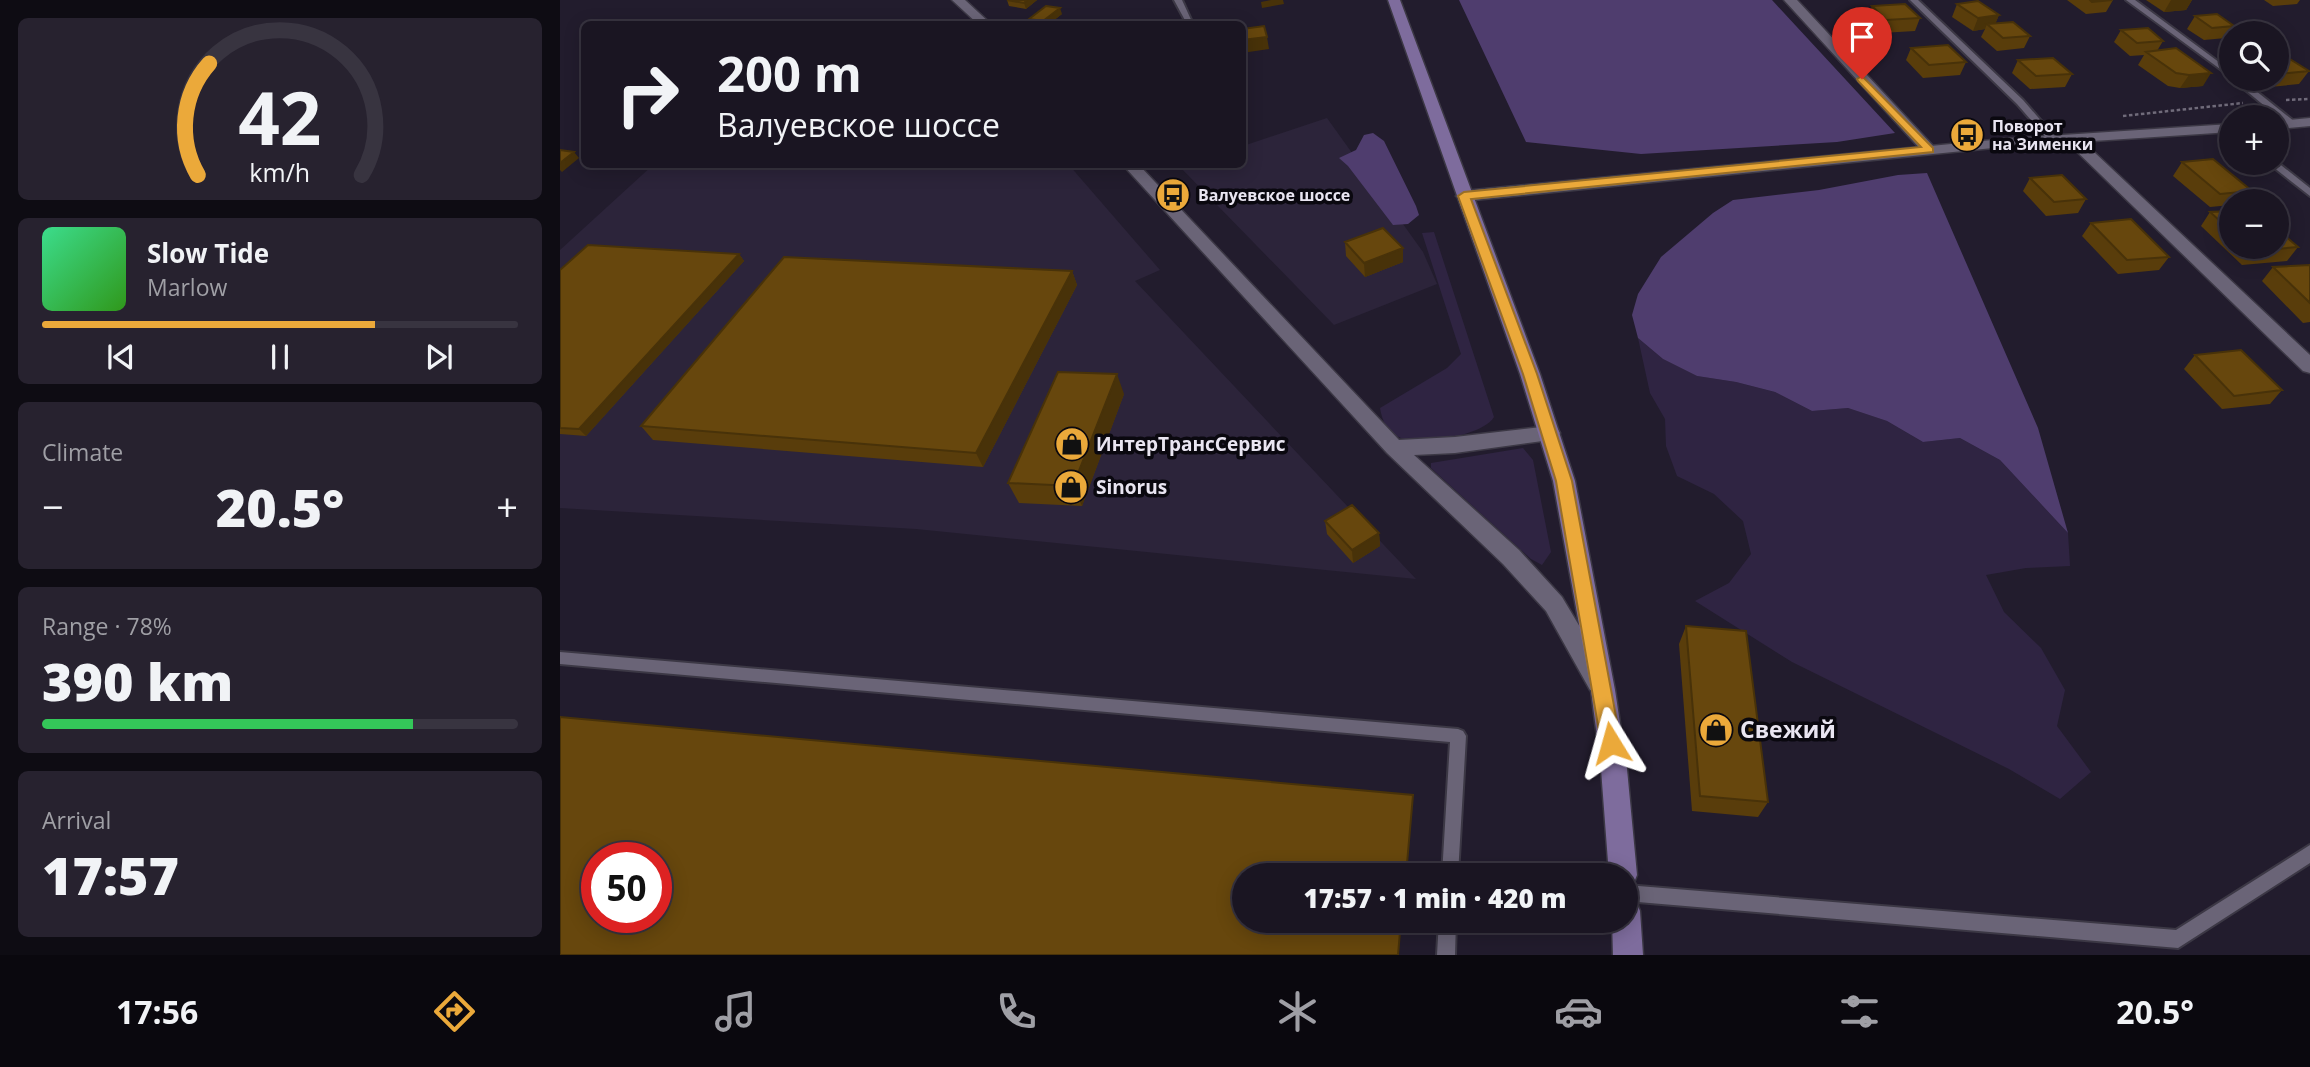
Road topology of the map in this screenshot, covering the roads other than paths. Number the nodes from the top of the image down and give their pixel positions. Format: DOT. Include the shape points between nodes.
graph roads {
  1 [pos="958,0"];
  2 [pos="1178,0"];
  3 [pos="1394,0"];
  4 [pos="1790,0"];
  5 [pos="1914,0"];
  6 [pos="2130,0"];
  7 [pos="982,21"];
  8 [pos="1188,21"];
  9 [pos="2219,66"];
  10 [pos="2249,91"];
  11 [pos="2264,105"];
  12 [pos="2310,122"];
  13 [pos="2289,124"];
  14 [pos="2219,130"];
  15 [pos="2072,139"];
  16 [pos="2053,140"];
  17 [pos="1929,150"];
  18 [pos="1133,168"];
  19 [pos="2287,175"];
  20 [pos="2310,193"];
  21 [pos="1464,196"];
  22 [pos="2310,366"];
  23 [pos="1550,433"];
  24 [pos="1394,447"];
  25 [pos="560,658"];
  26 [pos="1603,690"];
  27 [pos="2310,853"];
  28 [pos="1451,863"];
  29 [pos="1622,863"];
  30 [pos="1638,894"];
  31 [pos="1447,933"];
  32 [pos="1627,933"];
  33 [pos="1446,955"];
  34 [pos="1628,955"];
  1 -- 7 [label="street"];
  2 -- 8 [label="lane"];
  3 -- 21 [label="main road"];
  4 -- 17 [label="street"];
  5 -- 16 [label="lane"];
  6 -- 9 [label="lane"];
  10 -- 11 [label="lane"];
  12 -- 13 [label="street"];
  14 -- 15 [label="street"];
  15 -- 16 [label="street"];
  15 -- 22 [label="street"];
  16 -- 17 [label="street"];
  17 -- 21 [label="street"];
  18 -- 24 [label="street"];
  19 -- 20 [label="lane"];
  21 -- 23 [label="main road"];
  23 -- 24 [label="street"];
  23 -- 26 [label="main road" via="1564,481"];
  24 -- 26 [label="street" via="1511,556 1554,604"];
  25 -- 28 [label="lane" via="1458,736"];
  26 -- 29 [label="main road"];
  27 -- 30 [label="lane" via="2178,939"];
  31 -- 33 [label="lane"];
  32 -- 34 [label="main road"];
}
